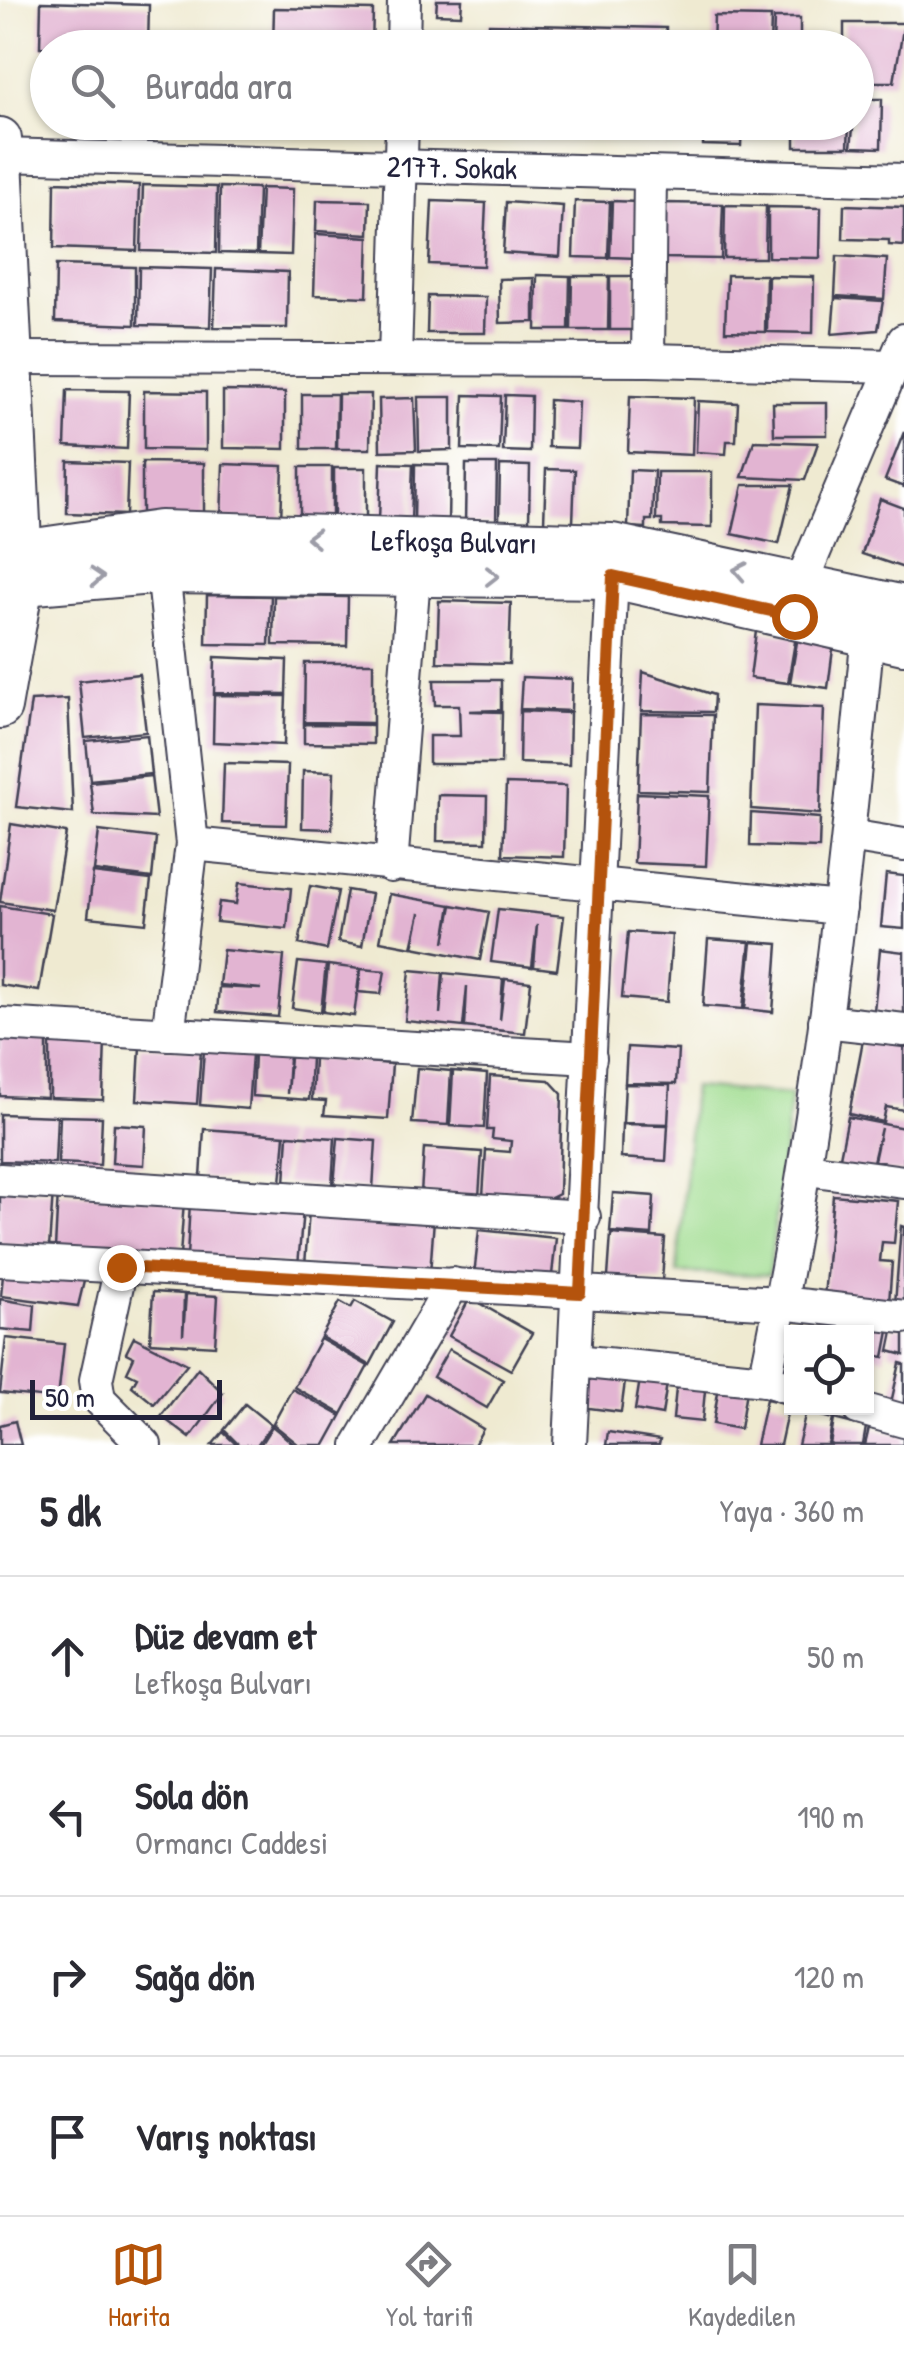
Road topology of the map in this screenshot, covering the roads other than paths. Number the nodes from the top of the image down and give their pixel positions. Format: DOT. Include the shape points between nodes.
graph roads {
  1 [pos="404,0"];
  2 [pos="403,30"];
  3 [pos="0,139"];
  4 [pos="402,140"];
  5 [pos="1,155"];
  6 [pos="402,167"];
  7 [pos="650,173"];
  8 [pos="904,180"];
  9 [pos="898,353"];
  10 [pos="12,358"];
  11 [pos="395,359"];
  12 [pos="648,360"];
  13 [pos="162,552"];
  14 [pos="613,561"];
  15 [pos="11,568"];
  16 [pos="414,576"];
  17 [pos="800,583"];
  18 [pos="904,607"];
  19 [pos="886,638"];
  20 [pos="0,707"];
  21 [pos="849,836"];
  22 [pos="192,844"];
  23 [pos="904,846"];
  24 [pos="392,866"];
  25 [pos="596,887"];
  26 [pos="840,908"];
  27 [pos="826,1021"];
  28 [pos="0,1024"];
  29 [pos="904,1030"];
  30 [pos="168,1034"];
  31 [pos="590,1058"];
  32 [pos="807,1169"];
  33 [pos="0,1180"];
  34 [pos="904,1182"];
  35 [pos="584,1217"];
  36 [pos="0,1260"];
  37 [pos="121,1267"];
  38 [pos="453,1284"];
  39 [pos="580,1293"];
  40 [pos="781,1303"];
  41 [pos="904,1317"];
  42 [pos="576,1360"];
  43 [pos="778,1384"];
  44 [pos="874,1413"];
  45 [pos="904,1421"];
  46 [pos="145,1445"];
  47 [pos="359,1445"];
  48 [pos="570,1445"];
  1 -- 2 [label="street"];
  3 -- 5 [label="main road"];
  4 -- 6 [label="street"];
  5 -- 6 [label="street, 2177. Sokak"];
  5 -- 10 [label="main road"];
  6 -- 7 [label="street, 2177. Sokak"];
  6 -- 11 [label="street"];
  7 -- 8 [label="street, 2177. Sokak"];
  7 -- 12 [label="street"];
  9 -- 12 [label="street"];
  9 -- 17 [label="street"];
  10 -- 11 [label="street"];
  10 -- 15 [label="main road"];
  11 -- 12 [label="street"];
  14 -- 13 [label="main road, Lefkoşa Bulvarı, one-way"];
  13 -- 15 [label="main road, Lefkoşa Bulvarı"];
  13 -- 16 [label="main road, Lefkoşa Bulvarı"];
  13 -- 22 [label="street"];
  16 -- 14 [label="main road, Lefkoşa Bulvarı, one-way"];
  17 -- 14 [label="main road, Lefkoşa Bulvarı, one-way"];
  14 -- 19 [label="main road, Lefkoşa Bulvarı"];
  14 -- 25 [label="street"];
  15 -- 20 [label="main road"];
  16 -- 24 [label="street"];
  17 -- 18 [label="main road, Lefkoşa Bulvarı"];
  19 -- 21 [label="street"];
  21 -- 23 [label="street"];
  21 -- 26 [label="street"];
  22 -- 24 [label="street"];
  22 -- 30 [label="street"];
  24 -- 25 [label="street"];
  25 -- 26 [label="street"];
  25 -- 31 [label="street"];
  26 -- 27 [label="street"];
  27 -- 29 [label="street"];
  27 -- 32 [label="street"];
  28 -- 30 [label="street"];
  30 -- 31 [label="street"];
  31 -- 35 [label="street"];
  32 -- 34 [label="street"];
  32 -- 40 [label="street"];
  33 -- 35 [label="street"];
  35 -- 39 [label="street"];
  36 -- 37 [label="street"];
  37 -- 38 [label="street"];
  37 -- 46 [label="street" via="96,1380 100,1400"];
  38 -- 39 [label="street"];
  38 -- 47 [label="street"];
  39 -- 40 [label="street"];
  39 -- 42 [label="street"];
  40 -- 41 [label="street"];
  40 -- 43 [label="street"];
  42 -- 43 [label="street"];
  42 -- 48 [label="street"];
  44 -- 45 [label="street"];
}
